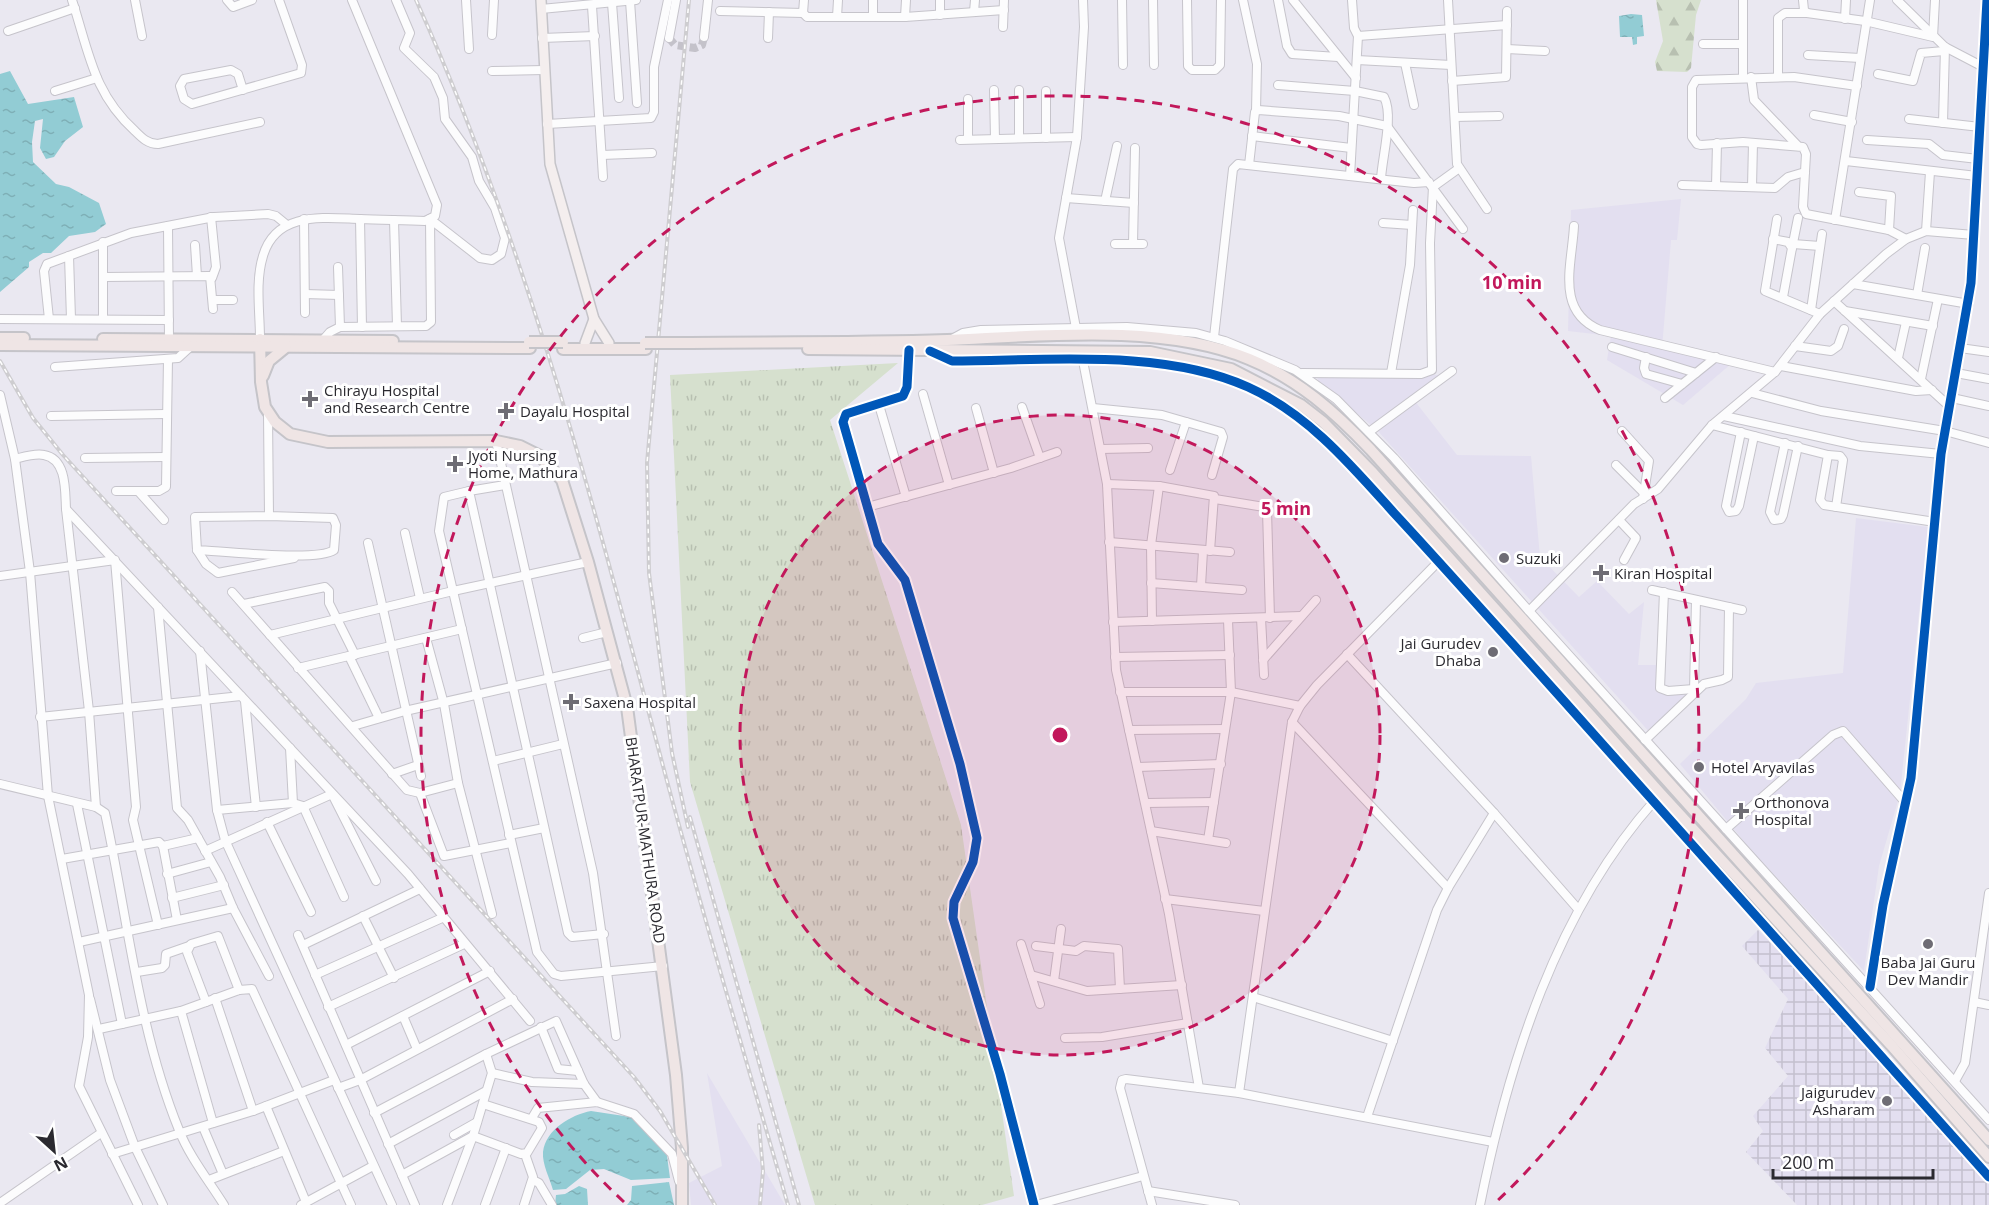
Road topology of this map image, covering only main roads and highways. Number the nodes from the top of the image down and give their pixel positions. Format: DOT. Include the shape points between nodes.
graph roads {
  1 [pos="541,5"];
  2 [pos="594,319"];
  3 [pos="0,338"];
  4 [pos="260,343"];
  5 [pos="585,343"];
  6 [pos="609,343"];
  7 [pos="0,345"];
  8 [pos="529,345"];
  9 [pos="563,346"];
  10 [pos="645,346"];
  11 [pos="674,346"];
  12 [pos="286,347"];
  13 [pos="261,382"];
  14 [pos="1694,808"];
  15 [pos="1712,815"];
  16 [pos="1989,1140"];
  17 [pos="1989,1156"];
  18 [pos="682,1205"];
  1 -- 2 [label="main road" via="546,124 554,183"];
  2 -- 5 [label="main road"];
  2 -- 6 [label="main road"];
  3 -- 4 [label="highway"];
  4 -- 7 [label="highway" via="190,347"];
  4 -- 8 [label="highway" via="323,340"];
  4 -- 12 [label="highway"];
  4 -- 13 [label="highway"];
  5 -- 6 [label="highway"];
  5 -- 9 [label="highway"];
  6 -- 10 [label="highway"];
  8 -- 9 [label="highway"];
  8 -- 12 [label="highway"];
  9 -- 10 [label="highway"];
  10 -- 11 [label="highway, bridge"];
  11 -- 14 [label="highway" via="1112,336 1163,338 1248,358 1325,404 1371,450"];
  11 -- 17 [label="highway" via="1084,350 1177,356 1231,369 1301,405 1373,473"];
  12 -- 13 [label="highway" via="269,361"];
  13 -- 18 [label="highway, BHARATPUR-MATHURA ROAD" via="268,414 290,434 316,441 496,441 530,451 555,469 566,488 617,663 631,726 679,1108"];
  14 -- 15 [label="highway"];
  14 -- 16 [label="highway"];
}
